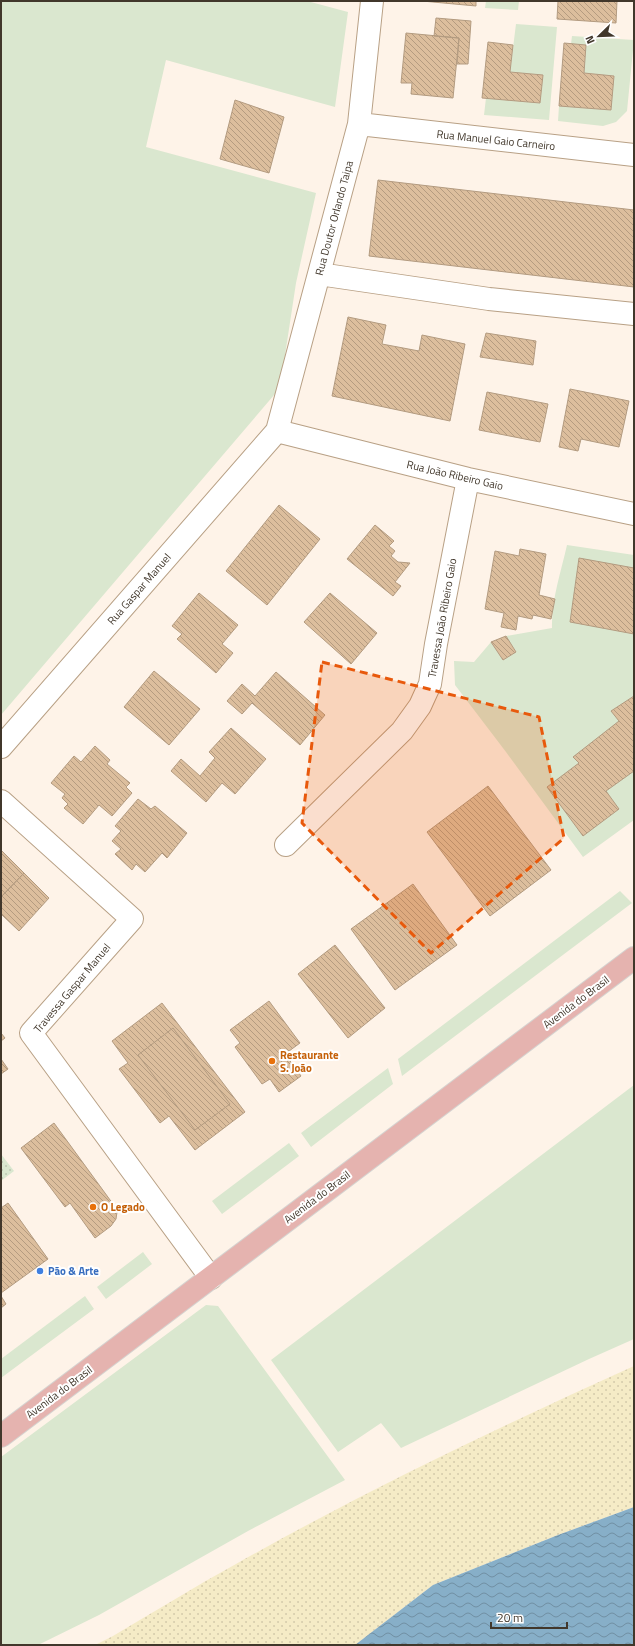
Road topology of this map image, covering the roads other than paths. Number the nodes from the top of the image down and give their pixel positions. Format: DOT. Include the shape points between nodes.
graph roads {
  1 [pos="372,1"];
  2 [pos="359,124"];
  3 [pos="634,155"];
  4 [pos="319,274"];
  5 [pos="634,314"];
  6 [pos="277,431"];
  7 [pos="468,479"];
  8 [pos="634,514"];
  9 [pos="1,747"];
  10 [pos="1,801"];
  11 [pos="286,846"];
  12 [pos="634,958"];
  13 [pos="211,1278"];
  14 [pos="1,1436"];
  1 -- 2 [label="street, Rua Doutor Orlando Taipa"];
  2 -- 3 [label="street, Rua Manuel Gaio Carneiro"];
  2 -- 4 [label="street, Rua Doutor Orlando Taipa"];
  4 -- 5 [label="street" via="489,299"];
  4 -- 6 [label="street, Rua Doutor Orlando Taipa"];
  6 -- 7 [label="street, Rua João Ribeiro Gaio"];
  6 -- 9 [label="street, Rua Gaspar Manuel"];
  7 -- 8 [label="street, Rua João Ribeiro Gaio"];
  7 -- 11 [label="street, Travessa João Ribeiro Gaio" via="430,684 420,706 402,731"];
  10 -- 13 [label="street, Travessa Gaspar Manuel" via="132,918 31,1033"];
  12 -- 13 [label="main road, Avenida do Brasil"];
  13 -- 14 [label="main road, Avenida do Brasil"];
}
